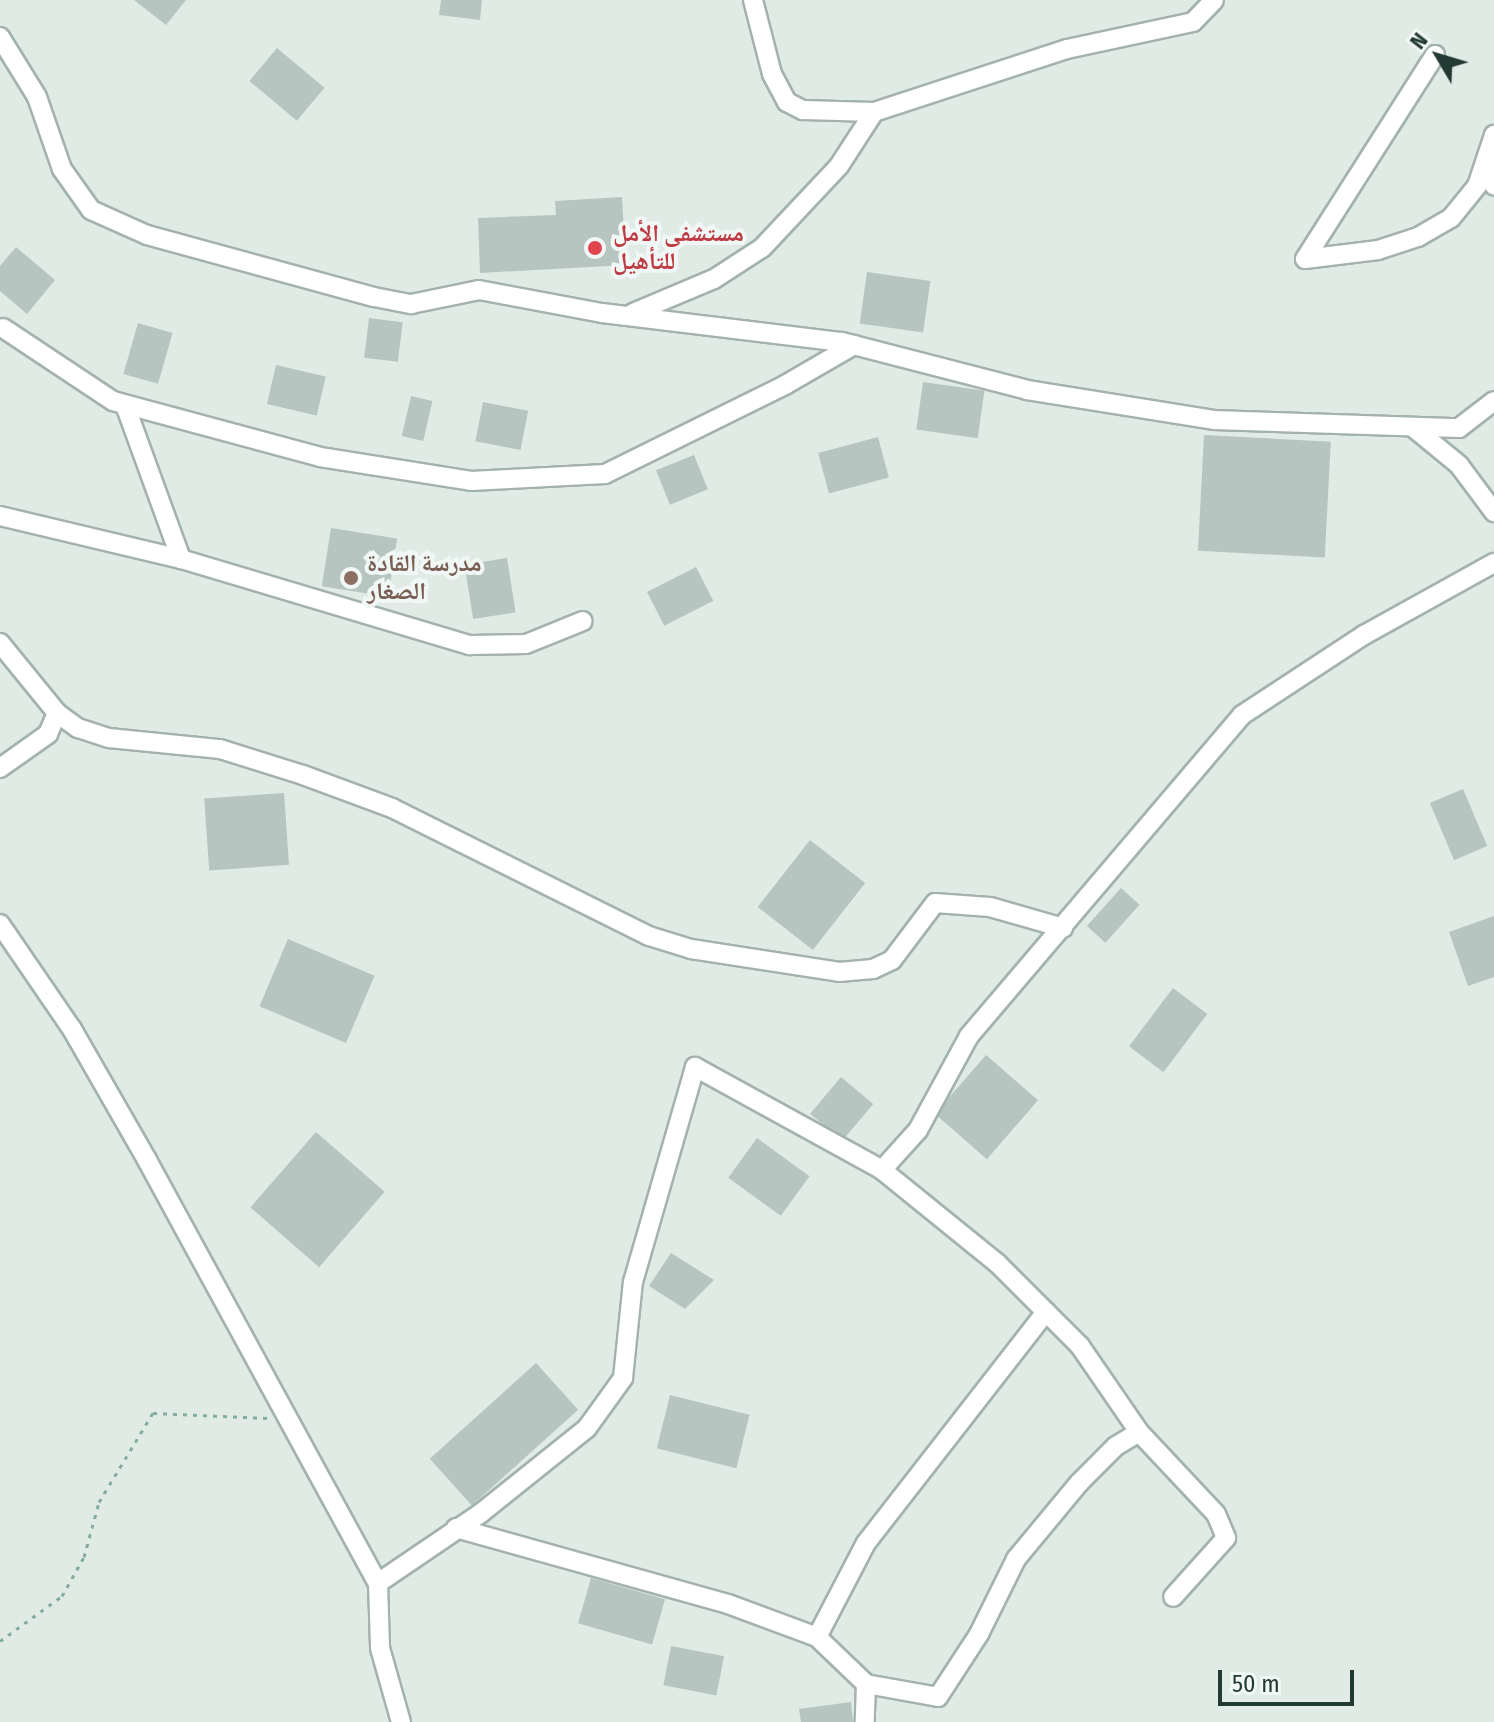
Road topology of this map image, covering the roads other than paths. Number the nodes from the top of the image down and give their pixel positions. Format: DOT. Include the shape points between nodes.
graph roads {
  1 [pos="753,0"];
  2 [pos="1214,0"];
  3 [pos="0,37"];
  4 [pos="1435,55"];
  5 [pos="874,112"];
  6 [pos="1491,140"];
  7 [pos="1494,186"];
  8 [pos="622,316"];
  9 [pos="3,328"];
  10 [pos="854,345"];
  11 [pos="1494,401"];
  12 [pos="125,405"];
  13 [pos="1414,428"];
  14 [pos="1494,512"];
  15 [pos="0,516"];
  16 [pos="181,559"];
  17 [pos="1494,563"];
  18 [pos="583,621"];
  19 [pos="0,643"];
  20 [pos="57,713"];
  21 [pos="0,768"];
  22 [pos="0,924"];
  23 [pos="1063,928"];
  24 [pos="882,1170"];
  25 [pos="1046,1312"];
  26 [pos="1139,1432"];
  27 [pos="456,1528"];
  28 [pos="378,1583"];
  29 [pos="1173,1597"];
  30 [pos="817,1637"];
  31 [pos="866,1684"];
  32 [pos="401,1722"];
  33 [pos="865,1722"];
  1 -- 5 [label="street" via="772,74 787,102 803,110"];
  2 -- 5 [label="street" via="1193,22 1067,49"];
  3 -- 8 [label="street" via="37,97 62,169 91,210 147,235 411,304 479,290"];
  4 -- 6 [label="street" via="1305,259 1378,250 1418,237 1451,218 1477,186"];
  5 -- 8 [label="street" via="839,166 762,248 660,306"];
  6 -- 7 [label="street"];
  8 -- 10 [label="street"];
  9 -- 12 [label="street"];
  10 -- 12 [label="street" via="605,474 471,481 320,457"];
  10 -- 13 [label="street" via="1027,390 1214,420"];
  11 -- 13 [label="street" via="1459,428"];
  12 -- 16 [label="street"];
  13 -- 14 [label="street" via="1459,465"];
  15 -- 16 [label="street"];
  16 -- 18 [label="street" via="470,645 526,644"];
  17 -- 23 [label="street" via="1364,635 1242,715"];
  19 -- 20 [label="street"];
  20 -- 21 [label="street" via="48,734"];
  20 -- 23 [label="street" via="78,728 109,738 249,757 392,808 649,936 691,949 839,972 873,969 892,960 935,903 990,907"];
  22 -- 28 [label="street" via="72,1029"];
  23 -- 24 [label="street" via="969,1036 918,1130"];
  24 -- 25 [label="street" via="960,1231"];
  24 -- 27 [label="street" via="695,1067 633,1282 623,1378 587,1428"];
  25 -- 26 [label="street" via="1080,1346"];
  25 -- 30 [label="street" via="891,1507"];
  26 -- 29 [label="street" via="1216,1514 1226,1538"];
  26 -- 31 [label="street" via="1116,1446 1079,1483 1016,1559 979,1634 938,1697"];
  27 -- 28 [label="street"];
  27 -- 30 [label="street" via="728,1604"];
  28 -- 32 [label="street" via="380,1648"];
  30 -- 31 [label="street"];
  31 -- 33 [label="street"];
}
